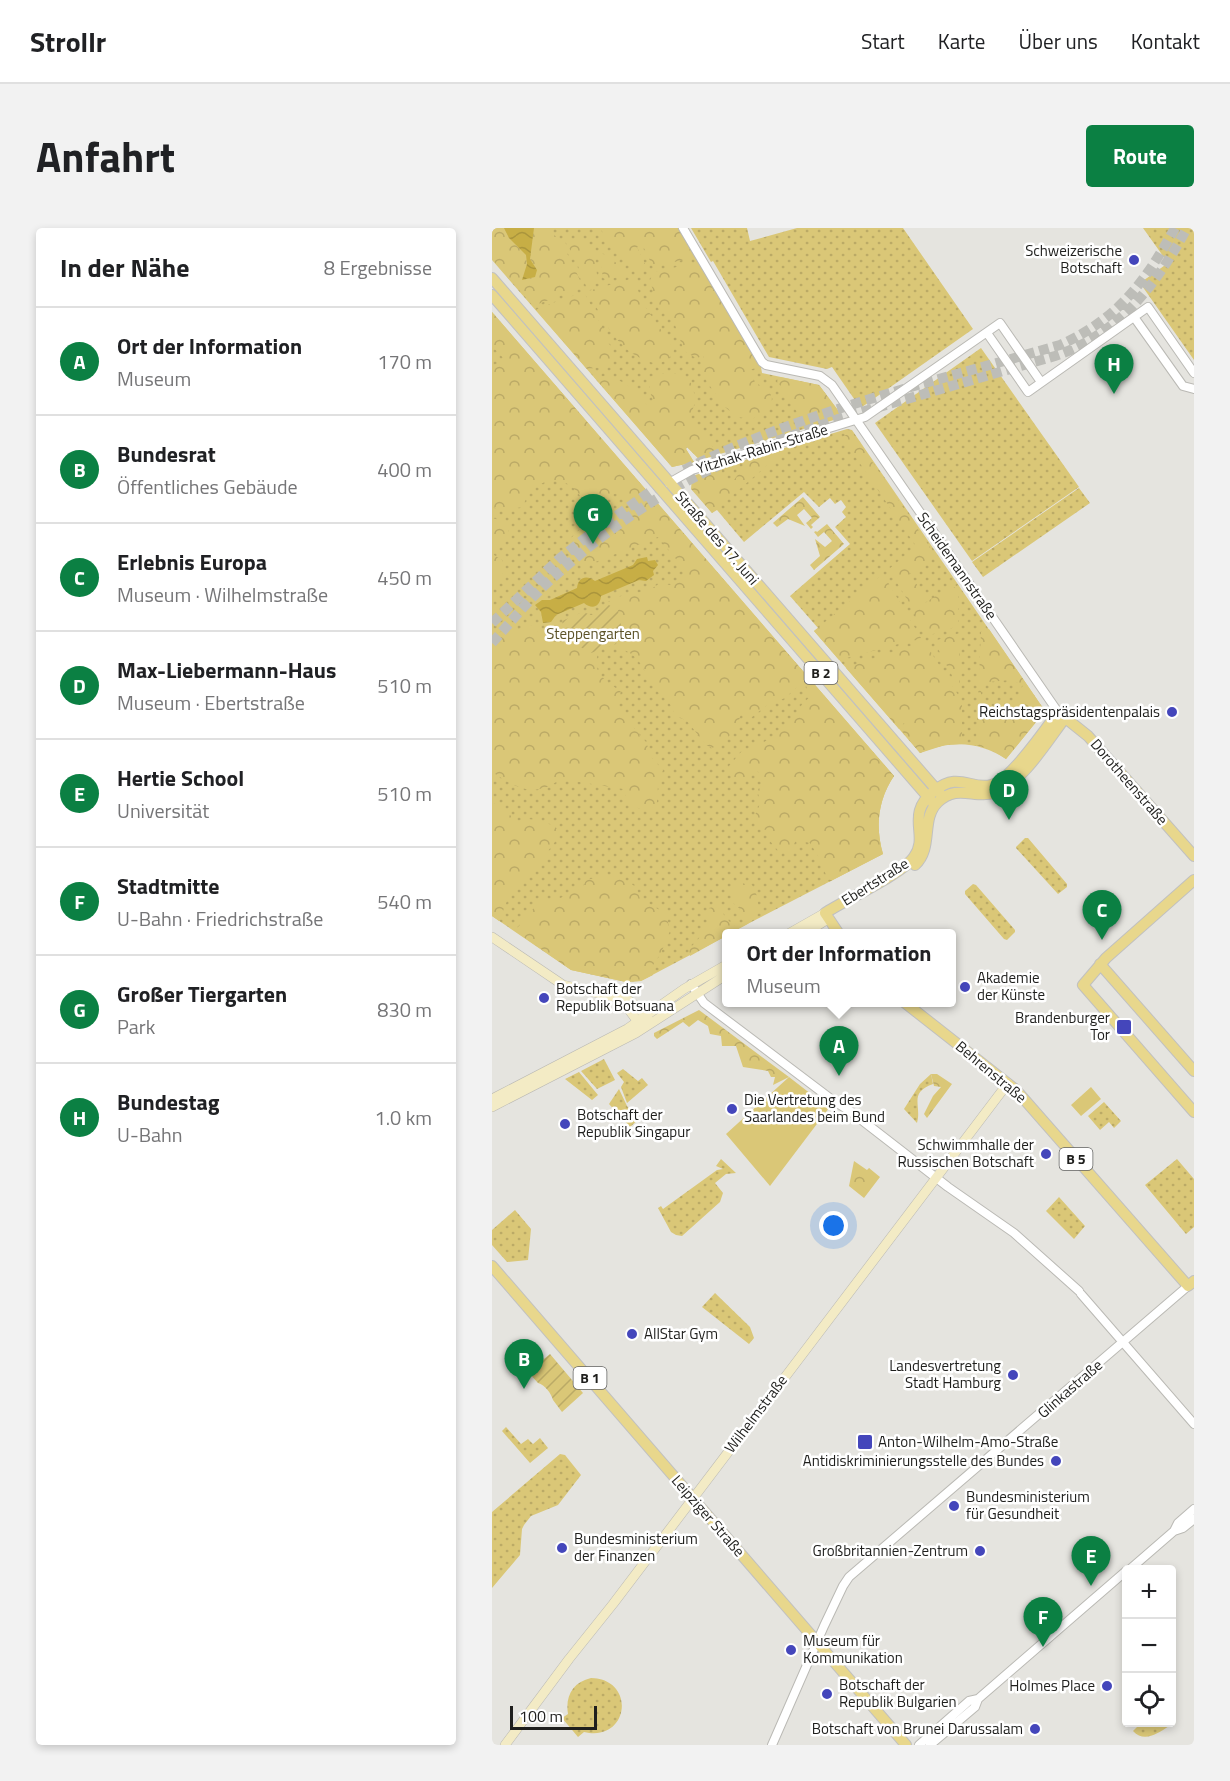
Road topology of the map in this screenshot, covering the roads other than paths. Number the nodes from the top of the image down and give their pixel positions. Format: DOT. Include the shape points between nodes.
graph roads {
  1 [pos="683,228"];
  2 [pos="492,278"];
  3 [pos="492,295"];
  4 [pos="1134,317"];
  5 [pos="987,333"];
  6 [pos="1194,373"];
  7 [pos="1041,382"];
  8 [pos="1194,389"];
  9 [pos="856,420"];
  10 [pos="669,483"];
  11 [pos="1062,715"];
  12 [pos="936,797"];
  13 [pos="1194,856"];
  14 [pos="1194,880"];
  15 [pos="827,916"];
  16 [pos="797,929"];
  17 [pos="809,929"];
  18 [pos="836,929"];
  19 [pos="492,937"];
  20 [pos="1100,964"];
  21 [pos="722,968"];
  22 [pos="722,977"];
  23 [pos="694,988"];
  24 [pos="910,1007"];
  25 [pos="644,1022"];
  26 [pos="1194,1071"];
  27 [pos="1008,1083"];
  28 [pos="499,1098"];
  29 [pos="492,1107"];
  30 [pos="1194,1113"];
  31 [pos="936,1178"];
  32 [pos="492,1266"];
  33 [pos="1191,1283"];
  34 [pos="1124,1343"];
  35 [pos="1194,1424"];
  36 [pos="693,1498"];
  37 [pos="1194,1509"];
  38 [pos="1194,1519"];
  39 [pos="1174,1531"];
  40 [pos="1134,1565"];
  41 [pos="1122,1575"];
  42 [pos="817,1642"];
  43 [pos="978,1699"];
  44 [pos="505,1745"];
  45 [pos="772,1745"];
  46 [pos="906,1745"];
  47 [pos="919,1745"];
  48 [pos="930,1745"];
  1 -- 9 [label="street, Scheidemannstraße" via="762,362 826,379"];
  2 -- 10 [label="main road, Straße des 17. Juni / B 2"];
  3 -- 12 [label="main road, Straße des 17. Juni / B 2"];
  4 -- 6 [label="street" via="1148,307"];
  4 -- 7 [label="street"];
  4 -- 8 [label="street" via="1183,386"];
  5 -- 7 [label="street, Yitzhak-Rabin-Straße" via="1000,323"];
  5 -- 7 [label="street" via="1028,392"];
  5 -- 9 [label="street, Yitzhak-Rabin-Straße"];
  9 -- 10 [label="street, Yitzhak-Rabin-Straße" via="692,470"];
  9 -- 11 [label="street, Scheidemannstraße"];
  10 -- 12 [label="main road, Straße des 17. Juni / B 2"];
  11 -- 12 [label="main road" via="1029,764 1006,788 993,793 958,792"];
  11 -- 13 [label="main road, Dorotheenstraße" via="1086,734"];
  12 -- 15 [label="main road, Ebertstraße" via="918,812 918,846 912,860"];
  14 -- 20 [label="main road"];
  15 -- 16 [label="main road, Ebertstraße"];
  15 -- 17 [label="main road, Ebertstraße"];
  15 -- 18 [label="main road"];
  19 -- 25 [label="main road" via="563,985 619,997 635,1005"];
  20 -- 26 [label="main road"];
  20 -- 30 [label="main road" via="1083,985"];
  21 -- 23 [label="main road"];
  22 -- 23 [label="main road"];
  23 -- 25 [label="main road"];
  23 -- 31 [label="street" via="704,1002"];
  24 -- 27 [label="main road, Behrenstraße / B 5"];
  25 -- 28 [label="main road"];
  27 -- 31 [label="main road, Wilhelmstraße"];
  27 -- 33 [label="main road, Behrenstraße / B 5"];
  28 -- 29 [label="main road"];
  31 -- 34 [label="street" via="1014,1233 1080,1293"];
  31 -- 36 [label="main road, Wilhelmstraße"];
  32 -- 36 [label="main road, Leipziger Straße / B 1"];
  33 -- 34 [label="street, Glinkastraße"];
  34 -- 35 [label="street"];
  34 -- 42 [label="street, Glinkastraße" via="862,1565 844,1584"];
  36 -- 42 [label="main road, Leipziger Straße / B 1"];
  36 -- 44 [label="main road, Wilhelmstraße"];
  37 -- 39 [label="street"];
  38 -- 39 [label="street"];
  39 -- 40 [label="street"];
  41 -- 43 [label="street"];
  42 -- 45 [label="street, Glinkastraße"];
  42 -- 46 [label="main road, Leipziger Straße / B 1"];
  43 -- 47 [label="street" via="969,1701"];
  43 -- 48 [label="street" via="974,1708"];
}
